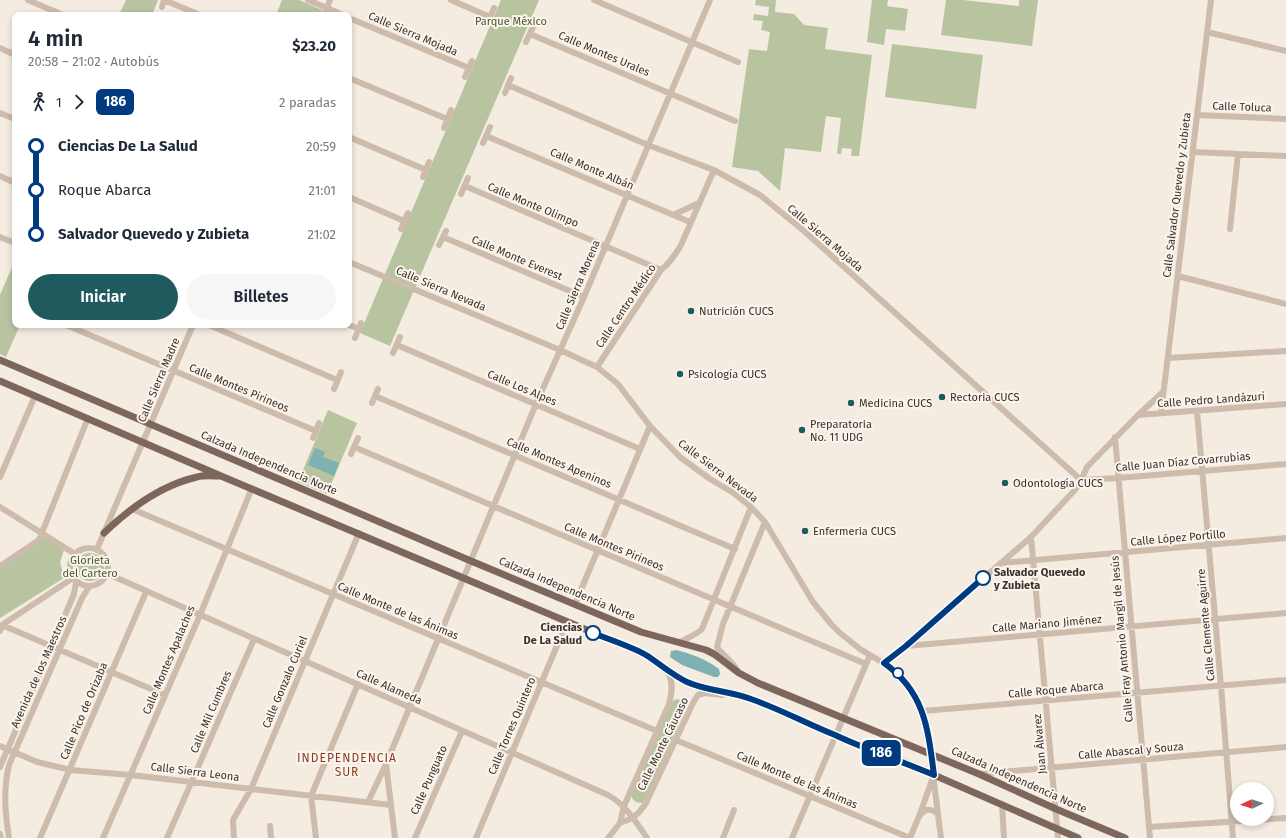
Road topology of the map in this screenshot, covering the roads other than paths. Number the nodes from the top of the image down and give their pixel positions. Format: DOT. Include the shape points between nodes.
graph roads {
  1 [pos="28,0"];
  2 [pos="164,0"];
  3 [pos="308,0"];
  4 [pos="330,0"];
  5 [pos="451,0"];
  6 [pos="594,0"];
  7 [pos="710,0"];
  8 [pos="1211,0"];
  9 [pos="162,7"];
  10 [pos="327,8"];
  11 [pos="494,8"];
  12 [pos="56,12"];
  13 [pos="193,12"];
  14 [pos="325,12"];
  15 [pos="336,12"];
  16 [pos="490,17"];
  17 [pos="352,19"];
  18 [pos="487,24"];
  19 [pos="533,27"];
  20 [pos="1207,32"];
  21 [pos="530,34"];
  22 [pos="526,42"];
  23 [pos="692,42"];
  24 [pos="0,48"];
  25 [pos="1286,51"];
  26 [pos="12,54"];
  27 [pos="472,61"];
  28 [pos="738,62"];
  29 [pos="469,68"];
  30 [pos="465,77"];
  31 [pos="511,78"];
  32 [pos="352,79"];
  33 [pos="508,85"];
  34 [pos="505,93"];
  35 [pos="670,93"];
  36 [pos="451,110"];
  37 [pos="0,113"];
  38 [pos="1197,115"];
  39 [pos="12,118"];
  40 [pos="447,119"];
  41 [pos="1286,119"];
  42 [pos="735,121"];
  43 [pos="490,127"];
  44 [pos="444,128"];
  45 [pos="486,136"];
  46 [pos="352,138"];
  47 [pos="483,143"];
  48 [pos="648,145"];
  49 [pos="1193,152"];
  50 [pos="1238,154"];
  51 [pos="1286,156"];
  52 [pos="429,162"];
  53 [pos="426,170"];
  54 [pos="714,170"];
  55 [pos="0,176"];
  56 [pos="422,178"];
  57 [pos="468,178"];
  58 [pos="12,182"];
  59 [pos="465,186"];
  60 [pos="461,194"];
  61 [pos="627,195"];
  62 [pos="352,198"];
  63 [pos="699,204"];
  64 [pos="408,213"];
  65 [pos="673,215"];
  66 [pos="404,220"];
  67 [pos="690,222"];
  68 [pos="401,229"];
  69 [pos="1230,230"];
  70 [pos="0,237"];
  71 [pos="12,245"];
  72 [pos="440,245"];
  73 [pos="605,246"];
  74 [pos="352,263"];
  75 [pos="661,270"];
  76 [pos="1178,276"];
  77 [pos="584,297"];
  78 [pos="1286,304"];
  79 [pos="352,325"];
  80 [pos="73,328"];
  81 [pos="192,328"];
  82 [pos="215,328"];
  83 [pos="400,337"];
  84 [pos="355,338"];
  85 [pos="397,345"];
  86 [pos="560,350"];
  87 [pos="1286,351"];
  88 [pos="393,354"];
  89 [pos="1168,358"];
  90 [pos="0,360"];
  91 [pos="597,367"];
  92 [pos="174,371"];
  93 [pos="341,372"];
  94 [pos="337,380"];
  95 [pos="0,381"];
  96 [pos="334,389"];
  97 [pos="378,389"];
  98 [pos="1164,392"];
  99 [pos="34,396"];
  100 [pos="375,396"];
  101 [pos="372,403"];
  102 [pos="536,404"];
  103 [pos="1286,404"];
  104 [pos="1197,411"];
  105 [pos="1161,413"];
  106 [pos="1138,415"];
  107 [pos="88,418"];
  108 [pos="319,423"];
  109 [pos="151,425"];
  110 [pos="650,426"];
  111 [pos="316,431"];
  112 [pos="1115,437"];
  113 [pos="313,438"];
  114 [pos="358,438"];
  115 [pos="143,442"];
  116 [pos="354,447"];
  117 [pos="640,449"];
  118 [pos="351,454"];
  119 [pos="515,455"];
  120 [pos="1286,464"];
  121 [pos="1202,471"];
  122 [pos="221,476"];
  123 [pos="0,477"];
  124 [pos="1118,478"];
  125 [pos="1081,480"];
  126 [pos="252,488"];
  127 [pos="619,499"];
  128 [pos="494,506"];
  129 [pos="0,507"];
  130 [pos="751,507"];
  131 [pos="132,509"];
  132 [pos="765,522"];
  133 [pos="42,532"];
  134 [pos="104,533"];
  135 [pos="359,533"];
  136 [pos="1031,537"];
  137 [pos="1286,538"];
  138 [pos="1208,545"];
  139 [pos="735,548"];
  140 [pos="97,549"];
  141 [pos="227,549"];
  142 [pos="597,550"];
  143 [pos="1125,552"];
  144 [pos="75,554"];
  145 [pos="1034,560"];
  146 [pos="471,561"];
  147 [pos="1001,563"];
  148 [pos="0,566"];
  149 [pos="108,574"];
  150 [pos="463,577"];
  151 [pos="75,580"];
  152 [pos="89,587"];
  153 [pos="146,592"];
  154 [pos="334,594"];
  155 [pos="714,600"];
  156 [pos="575,604"];
  157 [pos="730,606"];
  158 [pos="1286,613"];
  159 [pos="200,615"];
  160 [pos="1215,619"];
  161 [pos="567,622"];
  162 [pos="1131,626"];
  163 [pos="1,628"];
  164 [pos="1040,634"];
  165 [pos="254,638"];
  166 [pos="438,639"];
  167 [pos="681,642"];
  168 [pos="52,646"];
  169 [pos="906,646"];
  170 [pos="60,650"];
  171 [pos="870,655"];
  172 [pos="305,661"];
  173 [pos="884,663"];
  174 [pos="866,664"];
  175 [pos="664,667"];
  176 [pos="111,672"];
  177 [pos="739,673"];
  178 [pos="1286,680"];
  179 [pos="541,682"];
  180 [pos="358,684"];
  181 [pos="1221,686"];
  182 [pos="732,693"];
  183 [pos="1137,693"];
  184 [pos="165,695"];
  185 [pos="1047,701"];
  186 [pos="409,708"];
  187 [pos="923,712"];
  188 [pos="844,718"];
  189 [pos="462,731"];
  190 [pos="656,731"];
  191 [pos="836,736"];
  192 [pos="676,740"];
  193 [pos="0,746"];
  194 [pos="1286,747"];
  195 [pos="8,749"];
  196 [pos="15,752"];
  197 [pos="511,752"];
  198 [pos="1226,752"];
  199 [pos="931,754"];
  200 [pos="1143,760"];
  201 [pos="386,764"];
  202 [pos="0,767"];
  203 [pos="1052,768"];
  204 [pos="71,770"];
  205 [pos="130,774"];
  206 [pos="979,774"];
  207 [pos="934,775"];
  208 [pos="192,782"];
  209 [pos="250,788"];
  210 [pos="311,796"];
  211 [pos="809,796"];
  212 [pos="1230,799"];
  213 [pos="368,802"];
  214 [pos="1002,804"];
  215 [pos="391,805"];
  216 [pos="624,806"];
  217 [pos="1056,809"];
  218 [pos="734,810"];
  219 [pos="920,814"];
  220 [pos="938,814"];
  221 [pos="633,818"];
  222 [pos="1286,818"];
  223 [pos="1274,819"];
  224 [pos="620,823"];
  225 [pos="1230,823"];
  226 [pos="270,826"];
  227 [pos="1232,826"];
  228 [pos="1149,827"];
  229 [pos="1057,829"];
  230 [pos="0,834"];
  231 [pos="1,838"];
  232 [pos="9,838"];
  233 [pos="40,838"];
  234 [pos="103,838"];
  235 [pos="167,838"];
  236 [pos="234,838"];
  237 [pos="271,838"];
  238 [pos="316,838"];
  239 [pos="395,838"];
  240 [pos="415,838"];
  241 [pos="476,838"];
  242 [pos="608,838"];
  243 [pos="647,838"];
  244 [pos="723,838"];
  245 [pos="792,838"];
  246 [pos="910,838"];
  247 [pos="941,838"];
  248 [pos="1004,838"];
  249 [pos="1058,838"];
  250 [pos="1078,838"];
  251 [pos="1125,838"];
  252 [pos="1150,838"];
  253 [pos="1233,838"];
  1 -- 12 [label="street"];
  2 -- 9 [label="street"];
  2 -- 13 [label="street"];
  3 -- 10 [label="street"];
  4 -- 10 [label="street"];
  5 -- 16 [label="street"];
  6 -- 23 [label="street"];
  7 -- 23 [label="street, Calle Sierra Morena"];
  8 -- 20 [label="street, Calle Salvador Quevedo y Zubieta"];
  10 -- 14 [label="street"];
  10 -- 15 [label="street"];
  11 -- 16 [label="street"];
  16 -- 18 [label="street"];
  17 -- 29 [label="street, Calle Sierra Mojada"];
  19 -- 21 [label="street"];
  20 -- 25 [label="street"];
  20 -- 38 [label="street, Calle Salvador Quevedo y Zubieta"];
  21 -- 22 [label="street"];
  21 -- 35 [label="street, Calle Montes Urales"];
  23 -- 28 [label="street"];
  23 -- 35 [label="street, Calle Sierra Morena"];
  24 -- 26 [label="street"];
  27 -- 29 [label="street"];
  29 -- 30 [label="street"];
  31 -- 33 [label="street"];
  32 -- 40 [label="street"];
  33 -- 34 [label="street"];
  33 -- 48 [label="street, Calle Sierra Mojada"];
  35 -- 42 [label="street, Calle Montes Urales"];
  35 -- 48 [label="street, Calle Sierra Morena"];
  36 -- 40 [label="street"];
  37 -- 39 [label="street"];
  38 -- 41 [label="street, Calle Toluca"];
  38 -- 49 [label="street, Calle Salvador Quevedo y Zubieta"];
  40 -- 44 [label="street"];
  43 -- 45 [label="street"];
  45 -- 47 [label="street"];
  45 -- 61 [label="street, Calle Monte Albán"];
  46 -- 53 [label="street"];
  48 -- 54 [label="street, Calle Sierra Mojada"];
  48 -- 61 [label="street, Calle Sierra Morena"];
  49 -- 50 [label="street"];
  49 -- 76 [label="street, Calle Salvador Quevedo y Zubieta"];
  50 -- 51 [label="street"];
  50 -- 69 [label="street"];
  52 -- 53 [label="street"];
  53 -- 56 [label="street"];
  54 -- 63 [label="street, Calle Centro Médico"];
  54 -- 125 [label="street, Calle Sierra Mojada" via="760,195 804,231"];
  55 -- 58 [label="street"];
  57 -- 59 [label="street"];
  59 -- 60 [label="street"];
  59 -- 73 [label="street, Calle Monte Olimpo"];
  61 -- 65 [label="street, Calle Monte Albán"];
  61 -- 73 [label="street, Calle Sierra Morena"];
  62 -- 66 [label="street"];
  63 -- 65 [label="street"];
  63 -- 67 [label="street, Calle Centro Médico"];
  64 -- 66 [label="street"];
  65 -- 67 [label="street, Calle Monte Albán"];
  66 -- 68 [label="street"];
  67 -- 75 [label="street, Calle Centro Médico" via="674,257"];
  70 -- 71 [label="street"];
  72 -- 77 [label="street, Calle Monte Everest" via="444,234"];
  73 -- 75 [label="street, Calle Monte Olimpo"];
  73 -- 77 [label="street, Calle Sierra Morena"];
  74 -- 86 [label="street, Calle Sierra Nevada"];
  75 -- 91 [label="street, Calle Centro Médico"];
  76 -- 78 [label="street"];
  76 -- 89 [label="street, Calle Salvador Quevedo y Zubieta"];
  77 -- 86 [label="street, Calle Sierra Morena"];
  79 -- 84 [label="street" via="360,326"];
  80 -- 92 [label="street, Calle Montes Pirineos"];
  81 -- 92 [label="street, Calle Sierra Madre"];
  82 -- 94 [label="street"];
  83 -- 85 [label="street"];
  85 -- 88 [label="street"];
  85 -- 102 [label="street, Calle Los Alpes"];
  86 -- 91 [label="street, Calle Sierra Nevada"];
  86 -- 102 [label="street, Calle Sierra Morena"];
  87 -- 89 [label="street"];
  89 -- 98 [label="street, Calle Salvador Quevedo y Zubieta"];
  90 -- 109 [label="main road, Calzada Independencia Norte"];
  91 -- 110 [label="street, Calle Sierra Nevada" via="618,384"];
  92 -- 109 [label="street, Calle Sierra Madre"];
  92 -- 111 [label="street, Calle Montes Pirineos"];
  93 -- 94 [label="street"];
  94 -- 96 [label="street"];
  95 -- 99 [label="main road"];
  97 -- 100 [label="street"];
  98 -- 105 [label="street, Calle Salvador Quevedo y Zubieta"];
  98 -- 106 [label="street"];
  99 -- 107 [label="main road"];
  99 -- 123 [label="street"];
  100 -- 101 [label="street"];
  100 -- 119 [label="street, Calle Montes Apeninos"];
  102 -- 117 [label="street, Calle Los Alpes"];
  102 -- 119 [label="street, Calle Sierra Morena"];
  103 -- 104 [label="street, Calle Pedro Landázuri"];
  104 -- 105 [label="street, Calle Pedro Landázuri"];
  104 -- 121 [label="street, Calle Clemente Aguirre"];
  105 -- 106 [label="street, Calle Pedro Landázuri"];
  106 -- 112 [label="street"];
  107 -- 115 [label="main road"];
  107 -- 133 [label="street"];
  108 -- 111 [label="street"];
  109 -- 115 [label="street, Calle Sierra Madre"];
  109 -- 146 [label="main road, Calzada Independencia Norte"];
  110 -- 117 [label="street"];
  110 -- 130 [label="street, Calle Sierra Nevada" via="680,457"];
  111 -- 113 [label="street"];
  112 -- 124 [label="street, Calle Fray Antonio Margil de Jesús"];
  112 -- 125 [label="street" via="1086,467"];
  114 -- 116 [label="street"];
  115 -- 122 [label="main road"];
  115 -- 134 [label="street"];
  116 -- 118 [label="street"];
  116 -- 128 [label="street, Calle Montes Pirineos"];
  117 -- 127 [label="street"];
  119 -- 127 [label="street, Calle Montes Apeninos"];
  119 -- 128 [label="street, Calle Sierra Morena"];
  120 -- 121 [label="street, Calle Juan Díaz Covarrubias"];
  121 -- 124 [label="street, Calle Juan Díaz Covarrubias"];
  121 -- 138 [label="street, Calle Clemente Aguirre"];
  122 -- 126 [label="main road"];
  122 -- 131 [label="main road" via="199,476 182,481"];
  124 -- 125 [label="street, Calle Juan Díaz Covarrubias"];
  124 -- 143 [label="street, Calle Fray Antonio Margil de Jesús"];
  125 -- 136 [label="street" via="1074,492"];
  126 -- 135 [label="main road"];
  126 -- 141 [label="street, Calle Montes Apalaches"];
  127 -- 139 [label="street, Calle Montes Apeninos"];
  127 -- 142 [label="street"];
  128 -- 142 [label="street, Calle Montes Pirineos"];
  128 -- 146 [label="street, Calle Sierra Morena"];
  129 -- 133 [label="street"];
  130 -- 132 [label="street, Calle Sierra Nevada"];
  130 -- 139 [label="street"];
  131 -- 134 [label="main road"];
  131 -- 141 [label="street, Calle Monte de las Ánimas"];
  132 -- 157 [label="street"];
  132 -- 171 [label="street, Calle Sierra Nevada" via="821,612 840,633"];
  133 -- 144 [label="street"];
  133 -- 148 [label="street" via="37,542"];
  134 -- 140 [label="street"];
  135 -- 150 [label="main road"];
  135 -- 154 [label="street, Calle Gonzalo Curiel"];
  136 -- 145 [label="street, Juan Álvarez"];
  136 -- 147 [label="street"];
  137 -- 138 [label="street, Calle López Portillo"];
  138 -- 143 [label="street, Calle López Portillo"];
  138 -- 160 [label="street, Calle Clemente Aguirre"];
  139 -- 155 [label="street"];
  140 -- 144 [label="street" via="85,548"];
  140 -- 149 [label="street" via="108,562"];
  141 -- 154 [label="street, Calle Monte de las Ánimas"];
  141 -- 159 [label="street, Calle Montes Apalaches"];
  142 -- 155 [label="street, Calle Montes Pirineos"];
  142 -- 156 [label="street"];
  143 -- 145 [label="street, Calle López Portillo"];
  143 -- 162 [label="street, Calle Fray Antonio Margil de Jesús"];
  144 -- 151 [label="street" via="70,563"];
  145 -- 147 [label="street, Calle López Portillo"];
  145 -- 164 [label="street, Juan Álvarez"];
  146 -- 150 [label="street, Calle Sierra Morena"];
  146 -- 156 [label="main road, Calzada Independencia Norte"];
  147 -- 169 [label="street"];
  149 -- 152 [label="street" via="101,583"];
  149 -- 153 [label="street, Calle Alameda"];
  150 -- 161 [label="main road"];
  150 -- 166 [label="street, Calle Sierra Morena"];
  151 -- 152 [label="street"];
  151 -- 163 [label="street"];
  151 -- 168 [label="street, Avenida de los Maestros" via="74,594"];
  152 -- 170 [label="street, Avenida de los Maestros"];
  153 -- 159 [label="street, Calle Alameda"];
  153 -- 176 [label="street, Calle Pico de Orizaba"];
  154 -- 166 [label="street, Calle Monte de las Ánimas"];
  154 -- 172 [label="street, Calle Gonzalo Curiel"];
  155 -- 157 [label="street, Calle Montes Pirineos"];
  155 -- 167 [label="street" via="702,629"];
  156 -- 167 [label="main road, Calzada Independencia Norte" via="641,632"];
  157 -- 174 [label="street, Calle Montes Pirineos"];
  157 -- 177 [label="street" via="717,647"];
  158 -- 160 [label="street, Calle Mariano Jiménez"];
  159 -- 165 [label="street, Calle Alameda"];
  159 -- 184 [label="street, Calle Montes Apalaches"];
  160 -- 162 [label="street, Calle Mariano Jiménez"];
  160 -- 181 [label="street, Calle Clemente Aguirre"];
  161 -- 175 [label="main road" via="644,654"];
  161 -- 179 [label="street, Calle Torres Quintero"];
  162 -- 164 [label="street, Calle Mariano Jiménez"];
  162 -- 183 [label="street, Calle Fray Antonio Margil de Jesús"];
  163 -- 168 [label="street"];
  164 -- 169 [label="street, Calle Mariano Jiménez"];
  164 -- 185 [label="street, Juan Álvarez"];
  165 -- 172 [label="street, Calle Alameda"];
  165 -- 208 [label="street, Calle Mil Cumbres"];
  166 -- 179 [label="street, Calle Monte de las Ánimas"];
  166 -- 186 [label="street, Calle Sierra Morena"];
  167 -- 177 [label="main road, Calzada Independencia Norte" via="714,654"];
  168 -- 170 [label="street"];
  168 -- 195 [label="street, Avenida de los Maestros"];
  169 -- 173 [label="street"];
  170 -- 176 [label="street"];
  170 -- 196 [label="street, Avenida de los Maestros"];
  171 -- 173 [label="street, Calle Sierra Nevada"];
  171 -- 174 [label="street"];
  172 -- 180 [label="street, Calle Alameda"];
  172 -- 209 [label="street, Calle Gonzalo Curiel"];
  173 -- 187 [label="street, Calle Sierra Nevada" via="910,687"];
  174 -- 188 [label="street"];
  175 -- 182 [label="main road" via="673,675 688,682"];
  175 -- 190 [label="street, Calle Monte Cáucaso" via="670,675 672,693"];
  176 -- 184 [label="street"];
  176 -- 204 [label="street, Calle Pico de Orizaba"];
  177 -- 188 [label="main road, Calzada Independencia Norte"];
  178 -- 181 [label="street, Calle Roque Abarca"];
  179 -- 190 [label="street, Calle Monte de las Ánimas"];
  179 -- 197 [label="street, Calle Torres Quintero"];
  180 -- 186 [label="street, Calle Alameda"];
  180 -- 210 [label="street"];
  181 -- 183 [label="street, Calle Roque Abarca"];
  181 -- 198 [label="street, Calle Clemente Aguirre"];
  182 -- 191 [label="main road" via="752,699"];
  182 -- 192 [label="street, Calle Monte Cáucaso" via="722,696 705,693 698,695"];
  183 -- 185 [label="street, Calle Roque Abarca"];
  183 -- 200 [label="street, Calle Fray Antonio Margil de Jesús"];
  184 -- 205 [label="street, Calle Montes Apalaches"];
  185 -- 187 [label="street, Calle Roque Abarca"];
  185 -- 203 [label="street, Juan Álvarez"];
  186 -- 189 [label="street, Calle Alameda"];
  186 -- 201 [label="street, Calle Sierra Morena"];
  187 -- 199 [label="street, Calle Sierra Nevada"];
  188 -- 191 [label="street"];
  188 -- 199 [label="main road, Calzada Independencia Norte"];
  189 -- 197 [label="street, Calle Alameda"];
  189 -- 240 [label="street, Calle Punguato"];
  190 -- 216 [label="street, Calle Monte Cáucaso"];
  191 -- 207 [label="main road"];
  191 -- 211 [label="street"];
  192 -- 211 [label="street, Calle Monte de las Ánimas"];
  192 -- 221 [label="street, Calle Monte Cáucaso" via="646,803"];
  193 -- 195 [label="street, Calle Sierra Leona"];
  194 -- 198 [label="street, Calle Abascal y Souza"];
  195 -- 196 [label="street, Calle Sierra Leona"];
  195 -- 202 [label="street, Avenida de los Maestros"];
  196 -- 204 [label="street, Calle Sierra Leona" via="38,762"];
  196 -- 232 [label="street, Avenida de los Maestros" via="5,782 4,802"];
  197 -- 216 [label="street, Calle Alameda" via="608,795"];
  197 -- 241 [label="street, Calle Torres Quintero"];
  198 -- 200 [label="street, Calle Abascal y Souza"];
  198 -- 212 [label="street, Calle Clemente Aguirre"];
  199 -- 206 [label="main road, Calzada Independencia Norte"];
  199 -- 207 [label="street, Calle Sierra Nevada"];
  200 -- 203 [label="street, Calle Abascal y Souza"];
  200 -- 228 [label="street, Calle Fray Antonio Margil de Jesús"];
  201 -- 213 [label="street, Calle Sierra Morena"];
  201 -- 215 [label="street"];
  203 -- 206 [label="street, Calle Abascal y Souza"];
  203 -- 217 [label="street, Juan Álvarez"];
  204 -- 205 [label="street, Calle Sierra Leona"];
  204 -- 233 [label="street, Calle Pico de Orizaba"];
  205 -- 208 [label="street, Calle Sierra Leona"];
  205 -- 234 [label="street, Calle Montes Apalaches"];
  206 -- 217 [label="main road, Calzada Independencia Norte"];
  207 -- 214 [label="main road"];
  207 -- 219 [label="street"];
  207 -- 220 [label="street, Calle Sierra Nevada"];
  208 -- 209 [label="street, Calle Sierra Leona"];
  208 -- 235 [label="street, Calle Mil Cumbres"];
  209 -- 210 [label="street, Calle Sierra Leona"];
  209 -- 236 [label="street, Calle Gonzalo Curiel" via="234,818"];
  210 -- 213 [label="street, Calle Sierra Leona"];
  210 -- 238 [label="street"];
  211 -- 245 [label="street"];
  211 -- 246 [label="street, Calle Monte de las Ánimas"];
  213 -- 215 [label="street, Calle Sierra Leona"];
  214 -- 229 [label="main road"];
  214 -- 248 [label="street"];
  215 -- 239 [label="street"];
  216 -- 221 [label="street, Calle Alameda"];
  216 -- 224 [label="street, Calle Monte Cáucaso"];
  217 -- 229 [label="street, Juan Álvarez"];
  217 -- 251 [label="main road, Calzada Independencia Norte"];
  218 -- 244 [label="street"];
  219 -- 220 [label="street" via="931,810"];
  219 -- 246 [label="street"];
  220 -- 247 [label="street, Calle Sierra Nevada"];
  221 -- 224 [label="street, Calle Monte Cáucaso"];
  221 -- 243 [label="street, Calle Alameda"];
  222 -- 223 [label="street"];
  224 -- 242 [label="street, Calle Monte Cáucaso"];
  225 -- 228 [label="street"];
  226 -- 237 [label="street"];
  227 -- 253 [label="street, Calle Clemente Aguirre"];
  228 -- 252 [label="street, Calle Fray Antonio Margil de Jesús"];
  229 -- 249 [label="street, Juan Álvarez"];
  229 -- 250 [label="main road"];
  230 -- 231 [label="street"];
}
